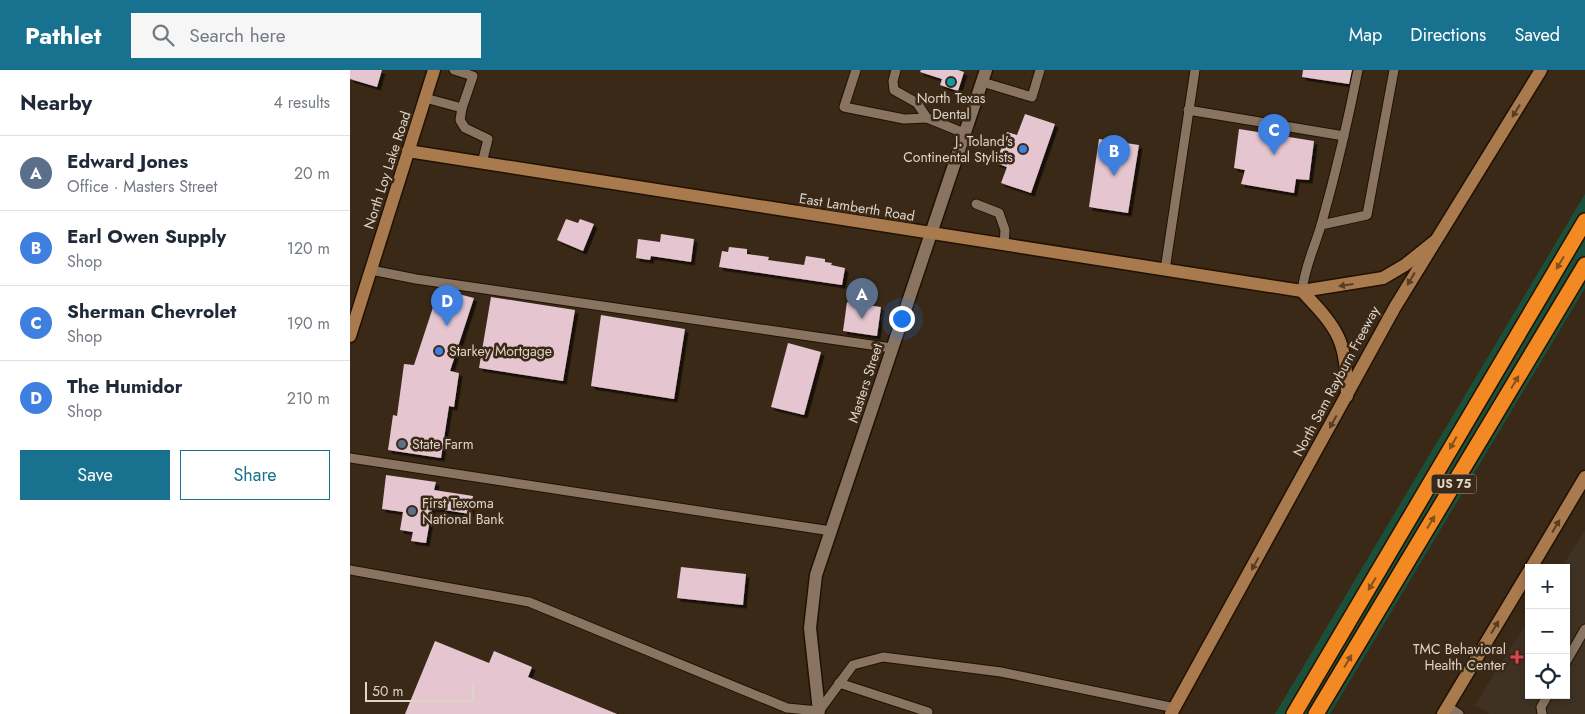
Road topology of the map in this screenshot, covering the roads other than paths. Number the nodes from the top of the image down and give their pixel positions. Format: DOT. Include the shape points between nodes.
graph roads {
  1 [pos="434,70"];
  2 [pos="454,70"];
  3 [pos="856,70"];
  4 [pos="896,70"];
  5 [pos="1040,70"];
  6 [pos="1195,70"];
  7 [pos="1358,70"];
  8 [pos="1394,70"];
  9 [pos="1541,70"];
  10 [pos="984,76"];
  11 [pos="425,98"];
  12 [pos="462,108"];
  13 [pos="1188,110"];
  14 [pos="927,118"];
  15 [pos="964,133"];
  16 [pos="1344,136"];
  17 [pos="408,151"];
  18 [pos="482,163"];
  19 [pos="976,204"];
  20 [pos="1585,221"];
  21 [pos="1321,225"];
  22 [pos="930,234"];
  23 [pos="1434,240"];
  24 [pos="1004,245"];
  25 [pos="1585,265"];
  26 [pos="371,270"];
  27 [pos="1165,270"];
  28 [pos="1302,291"];
  29 [pos="350,336"];
  30 [pos="892,348"];
  31 [pos="1347,398"];
  32 [pos="350,458"];
  33 [pos="1585,476"];
  34 [pos="831,531"];
  35 [pos="1533,564"];
  36 [pos="350,570"];
  37 [pos="1525,578"];
  38 [pos="1585,629"];
  39 [pos="1570,655"];
  40 [pos="839,683"];
  41 [pos="1546,699"];
  42 [pos="1446,710"];
  43 [pos="1173,711"];
  44 [pos="819,713"];
  45 [pos="929,713"];
  46 [pos="1294,714"];
  47 [pos="1316,714"];
  48 [pos="1459,714"];
  49 [pos="1542,714"];
  1 -- 11 [label="main road, North Loy Lake Road"];
  2 -- 12 [label="lane" via="473,76"];
  3 -- 14 [label="lane" via="844,107 904,120"];
  4 -- 14 [label="lane" via="894,90 917,103"];
  5 -- 10 [label="lane" via="1032,97"];
  6 -- 13 [label="lane"];
  7 -- 16 [label="lane"];
  8 -- 21 [label="lane" via="1367,215"];
  9 -- 23 [label="main road, North Sam Rayburn Freeway, one-way"];
  10 -- 15 [label="street, Masters Street"];
  11 -- 12 [label="lane"];
  11 -- 17 [label="main road, North Loy Lake Road"];
  12 -- 18 [label="lane" via="460,120 465,128 488,139"];
  13 -- 16 [label="lane"];
  13 -- 27 [label="lane"];
  14 -- 15 [label="lane"];
  15 -- 22 [label="street, Masters Street"];
  16 -- 21 [label="lane"];
  17 -- 18 [label="main road, East Lamberth Road"];
  17 -- 26 [label="main road, North Loy Lake Road"];
  18 -- 22 [label="main road, East Lamberth Road"];
  19 -- 24 [label="lane" via="999,213 1005,230"];
  20 -- 46 [label="highway, US 75, one-way"];
  21 -- 28 [label="lane" via="1305,268"];
  22 -- 24 [label="main road, East Lamberth Road"];
  22 -- 30 [label="street, Masters Street"];
  23 -- 28 [label="main road, East Lamberth Road, one-way" via="1405,265 1383,278"];
  23 -- 31 [label="main road, North Sam Rayburn Freeway, one-way"];
  24 -- 27 [label="main road, East Lamberth Road"];
  47 -- 25 [label="highway, US 75, one-way"];
  26 -- 29 [label="main road, North Loy Lake Road"];
  26 -- 30 [label="lane"];
  27 -- 28 [label="main road, East Lamberth Road"];
  28 -- 31 [label="main road" via="1338,334 1347,361"];
  30 -- 34 [label="street, Masters Street"];
  31 -- 43 [label="main road, North Sam Rayburn Freeway, one-way"];
  32 -- 34 [label="lane"];
  35 -- 33 [label="main road, one-way"];
  34 -- 44 [label="street, Masters Street" via="816,575 810,628"];
  36 -- 44 [label="lane" via="529,602 787,708"];
  42 -- 37 [label="main road, one-way"];
  38 -- 39 [label="lane"];
  40 -- 43 [label="lane" via="853,665 882,656 1000,672"];
  40 -- 44 [label="lane"];
  40 -- 45 [label="lane"];
  41 -- 49 [label="lane" via="1541,707"];
  42 -- 48 [label="lane"];
}
